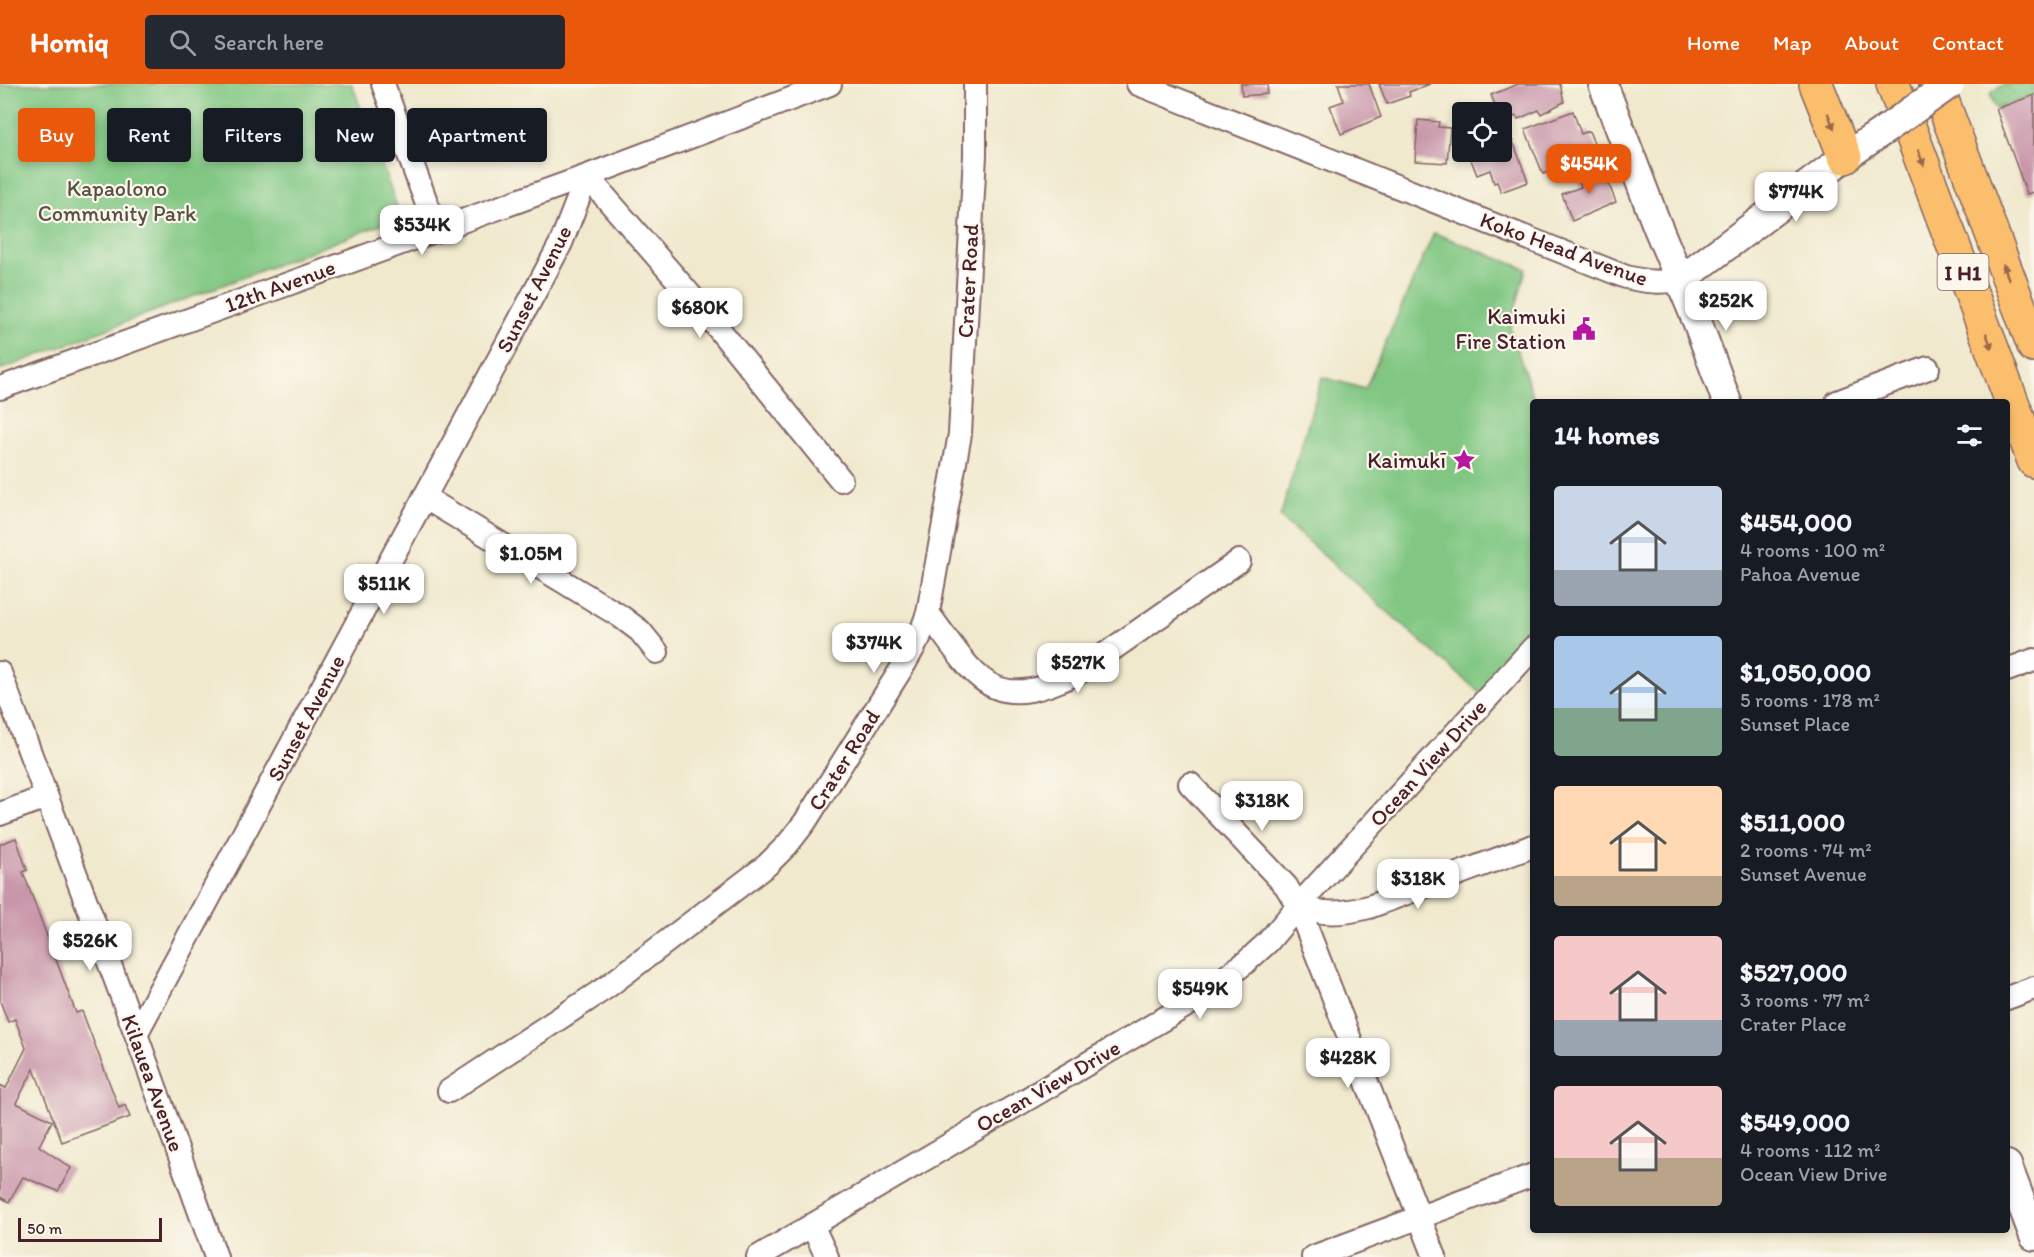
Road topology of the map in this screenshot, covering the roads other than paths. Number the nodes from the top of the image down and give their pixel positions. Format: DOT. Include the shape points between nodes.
graph roads {
  1 [pos="383,84"];
  2 [pos="830,84"];
  3 [pos="975,84"];
  4 [pos="1138,84"];
  5 [pos="1603,84"];
  6 [pos="1816,84"];
  7 [pos="1893,84"];
  8 [pos="1936,84"];
  9 [pos="1950,84"];
  10 [pos="1845,157"];
  11 [pos="587,176"];
  12 [pos="436,229"];
  13 [pos="1681,280"];
  14 [pos="2034,346"];
  15 [pos="1928,368"];
  16 [pos="0,388"];
  17 [pos="1726,399"];
  18 [pos="1845,399"];
  19 [pos="2034,461"];
  20 [pos="840,480"];
  21 [pos="424,497"];
  22 [pos="1239,561"];
  23 [pos="928,613"];
  24 [pos="1530,651"];
  25 [pos="657,652"];
  26 [pos="2034,660"];
  27 [pos="2010,669"];
  28 [pos="0,673"];
  29 [pos="1190,784"];
  30 [pos="46,797"];
  31 [pos="0,814"];
  32 [pos="1530,847"];
  33 [pos="1298,906"];
  34 [pos="2034,988"];
  35 [pos="2010,997"];
  36 [pos="136,1034"];
  37 [pos="449,1091"];
  38 [pos="2010,1173"];
  39 [pos="1530,1176"];
  40 [pos="1419,1217"];
  41 [pos="812,1225"];
  42 [pos="2034,1236"];
  43 [pos="216,1257"];
  44 [pos="758,1257"];
  45 [pos="826,1257"];
  46 [pos="1313,1257"];
  47 [pos="1435,1257"];
  1 -- 12 [label="street"];
  2 -- 11 [label="street, 12th Avenue"];
  3 -- 23 [label="street, Crater Road" via="975,155 960,434"];
  4 -- 13 [label="street, Koko Head Avenue" via="1626,277 1662,283"];
  5 -- 13 [label="street"];
  6 -- 10 [label="highway, one-way"];
  7 -- 19 [label="highway, I H1, one-way"];
  14 -- 8 [label="highway, I H1, one-way"];
  9 -- 10 [label="street, Koko Head Avenue, bridge"];
  10 -- 13 [label="street, Koko Head Avenue"];
  11 -- 12 [label="street, 12th Avenue"];
  11 -- 20 [label="street" via="705,312"];
  11 -- 21 [label="street, Sunset Avenue" via="561,243"];
  12 -- 16 [label="street, 12th Avenue"];
  13 -- 17 [label="street"];
  15 -- 18 [label="street"];
  21 -- 25 [label="street" via="620,616"];
  21 -- 36 [label="street, Sunset Avenue"];
  22 -- 23 [label="street" via="1081,670 1036,690 1014,693 980,679"];
  23 -- 37 [label="street, Crater Road" via="905,663 804,822 767,865 607,987"];
  24 -- 33 [label="street, Ocean View Drive"];
  26 -- 27 [label="street"];
  28 -- 30 [label="street, Kilauea Avenue"];
  29 -- 33 [label="street" via="1286,886"];
  30 -- 31 [label="street"];
  30 -- 36 [label="street, Kilauea Avenue"];
  32 -- 33 [label="street" via="1351,912 1317,912"];
  33 -- 40 [label="street"];
  33 -- 41 [label="street, Ocean View Drive" via="1245,963 1188,1004"];
  34 -- 35 [label="street"];
  36 -- 43 [label="street, Kilauea Avenue"];
  38 -- 42 [label="street"];
  39 -- 40 [label="street"];
  40 -- 46 [label="street"];
  40 -- 47 [label="street"];
  41 -- 44 [label="street, Ocean View Drive"];
  41 -- 45 [label="street"];
}
